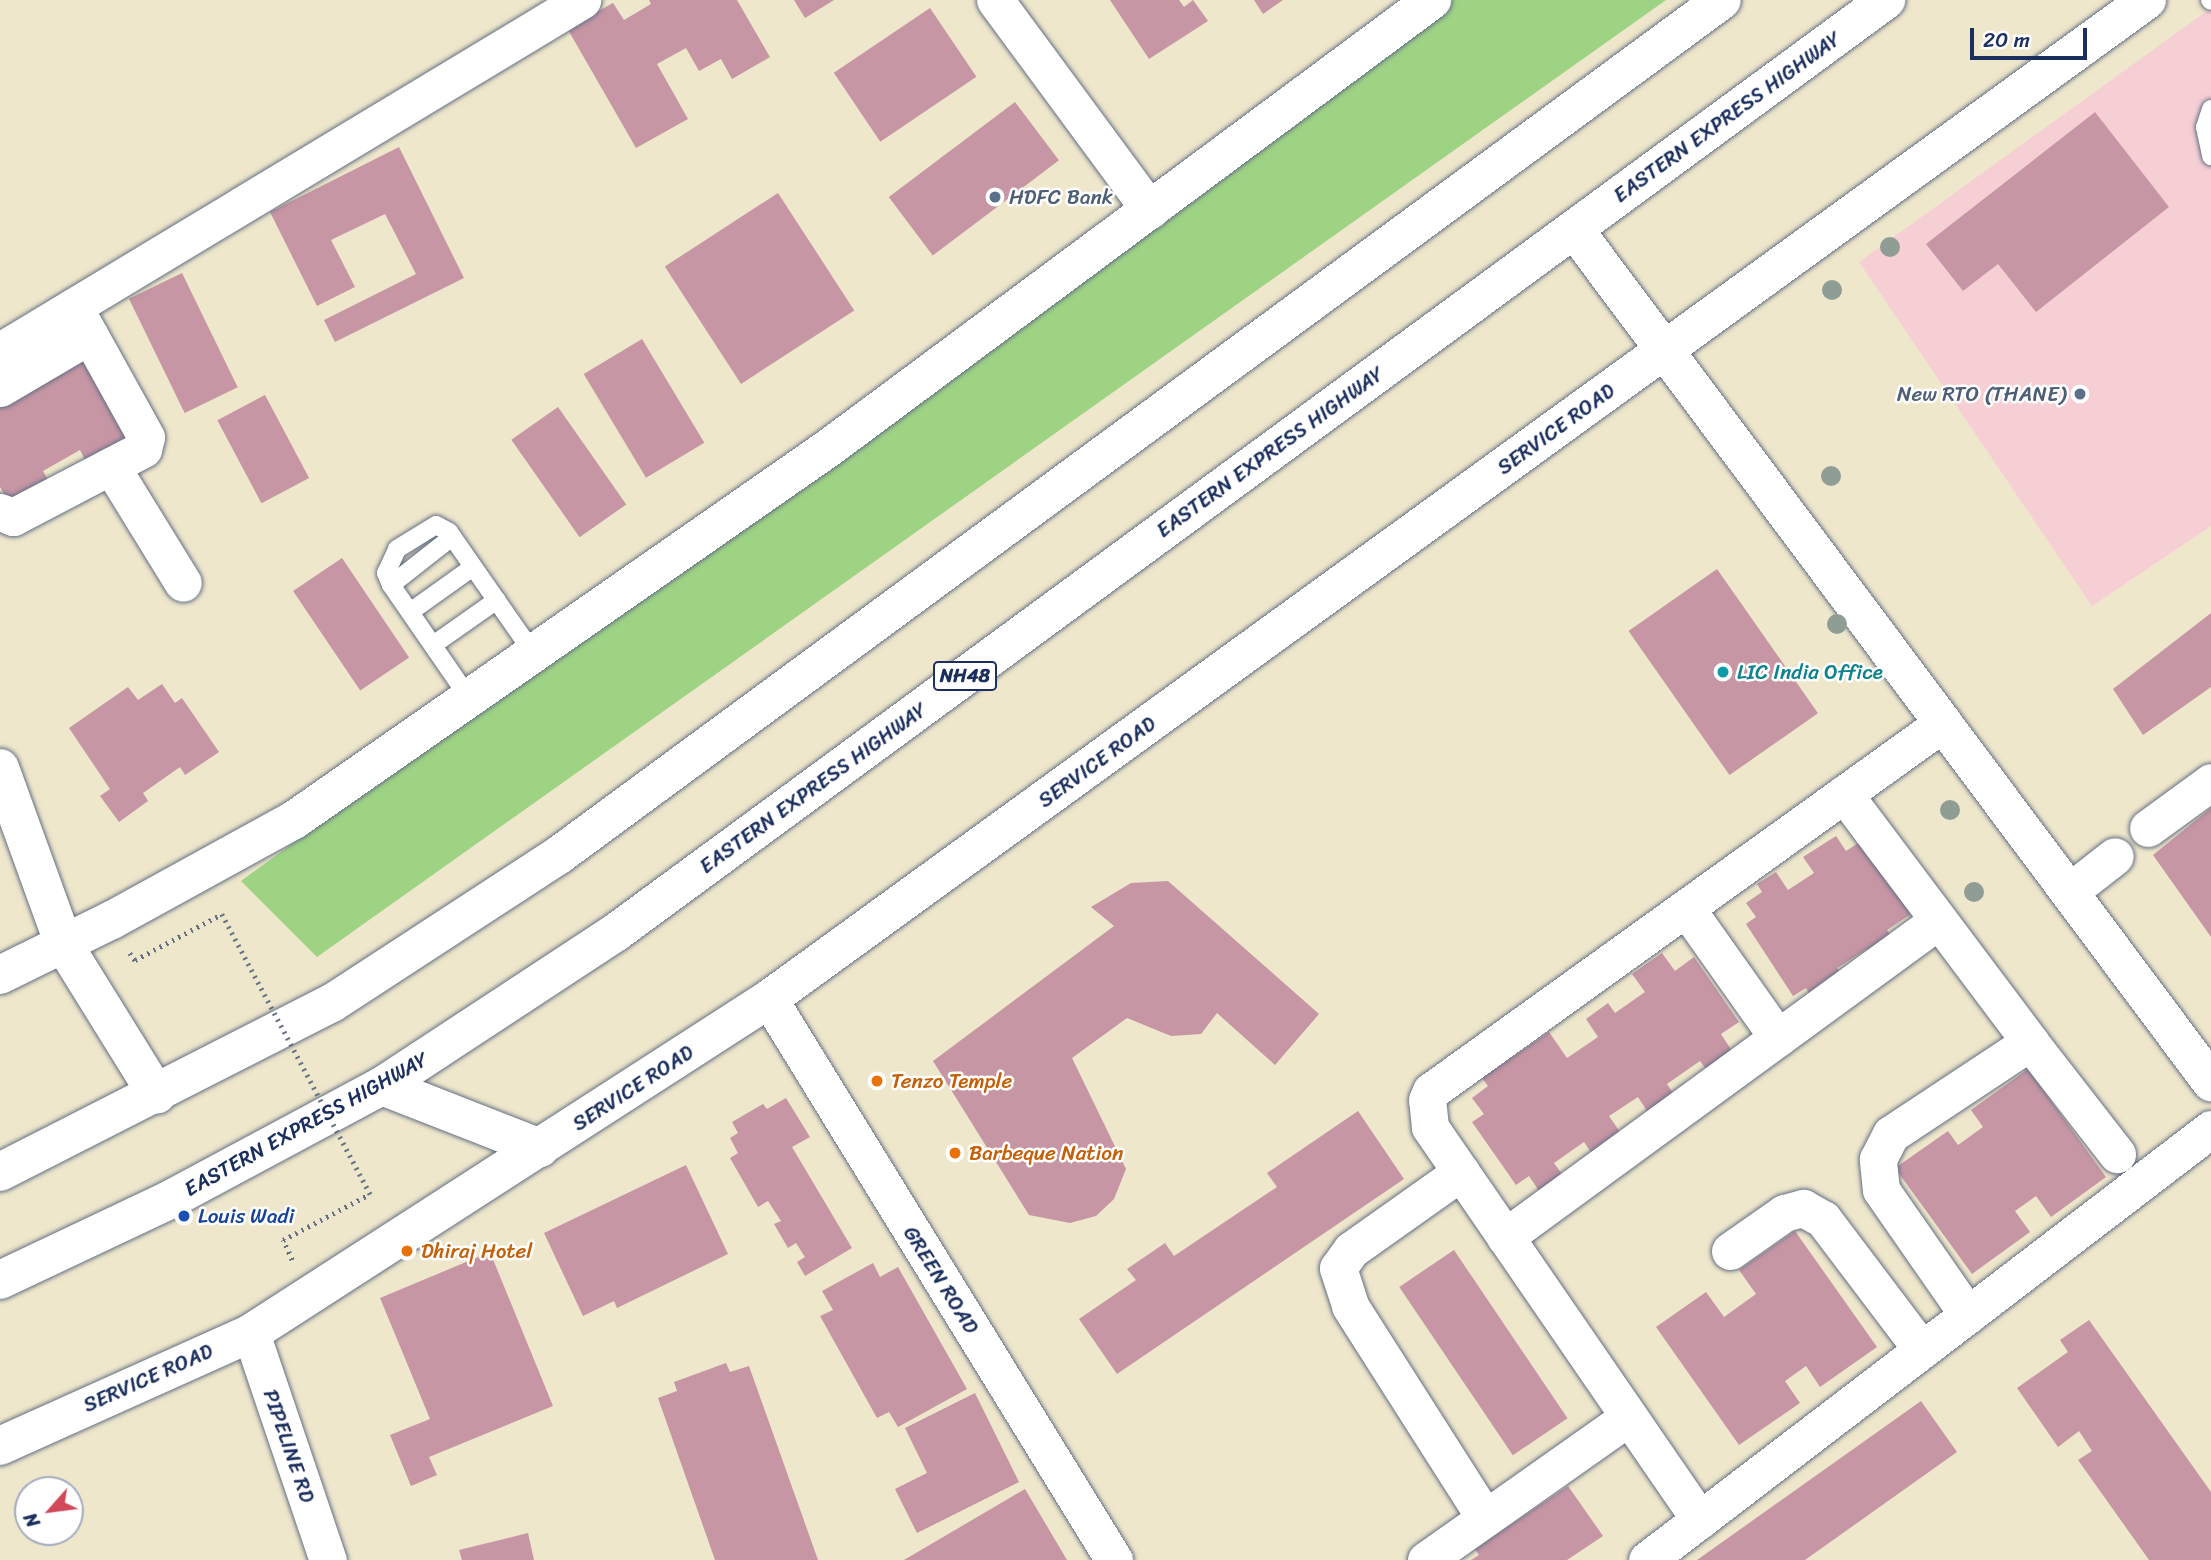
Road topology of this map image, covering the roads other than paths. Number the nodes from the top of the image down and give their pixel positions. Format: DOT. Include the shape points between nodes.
graph roads {
  1 [pos="582,0"];
  2 [pos="995,0"];
  3 [pos="1432,0"];
  4 [pos="1722,0"];
  5 [pos="1886,0"];
  6 [pos="2147,0"];
  7 [pos="2211,109"];
  8 [pos="2211,156"];
  9 [pos="1150,209"];
  10 [pos="1574,229"];
  11 [pos="82,321"];
  12 [pos="1664,350"];
  13 [pos="0,351"];
  14 [pos="0,388"];
  15 [pos="111,466"];
  16 [pos="0,512"];
  17 [pos="452,537"];
  18 [pos="473,567"];
  19 [pos="183,583"];
  20 [pos="391,585"];
  21 [pos="497,600"];
  22 [pos="410,612"];
  23 [pos="433,645"];
  24 [pos="533,653"];
  25 [pos="470,698"];
  26 [pos="1942,723"];
  27 [pos="0,768"];
  28 [pos="2211,782"];
  29 [pos="1844,794"];
  30 [pos="2148,828"];
  31 [pos="2115,856"];
  32 [pos="2069,892"];
  33 [pos="1686,908"];
  34 [pos="1939,920"];
  35 [pos="64,945"];
  36 [pos="0,975"];
  37 [pos="769,999"];
  38 [pos="1778,1038"];
  39 [pos="2030,1042"];
  40 [pos="2211,1082"];
  41 [pos="382,1086"];
  42 [pos="157,1095"];
  43 [pos="2211,1129"];
  44 [pos="540,1148"];
  45 [pos="2117,1154"];
  46 [pos="0,1172"];
  47 [pos="1461,1172"];
  48 [pos="1505,1237"];
  49 [pos="1730,1251"];
  50 [pos="0,1280"];
  51 [pos="1968,1315"];
  52 [pos="251,1333"];
  53 [pos="1922,1350"];
  54 [pos="1629,1417"];
  55 [pos="0,1446"];
  56 [pos="1485,1518"];
  57 [pos="1700,1520"];
  58 [pos="328,1560"];
  59 [pos="1114,1560"];
  60 [pos="1426,1560"];
  61 [pos="1647,1560"];
  1 -- 11 [label="street"];
  2 -- 9 [label="street"];
  3 -- 9 [label="main road"];
  4 -- 42 [label="main road" via="559,855 332,1003"];
  5 -- 10 [label="main road, EASTERN EXPRESS HIGHWAY / NH48"];
  6 -- 12 [label="main road, SERVICE ROAD"];
  7 -- 8 [label="lane" via="2205,127"];
  9 -- 24 [label="main road" via="830,447"];
  10 -- 12 [label="main road"];
  10 -- 41 [label="main road, EASTERN EXPRESS HIGHWAY / NH48" via="615,933"];
  11 -- 13 [label="street"];
  11 -- 14 [label="street"];
  11 -- 15 [label="street" via="146,437 143,449"];
  12 -- 26 [label="main road"];
  12 -- 37 [label="main road, SERVICE ROAD"];
  15 -- 16 [label="street" via="12,517"];
  15 -- 19 [label="street"];
  17 -- 18 [label="lane"];
  17 -- 20 [label="lane"];
  17 -- 20 [label="lane" via="436,525 397,549 386,573"];
  18 -- 21 [label="lane"];
  18 -- 22 [label="lane"];
  20 -- 22 [label="lane"];
  21 -- 23 [label="lane"];
  21 -- 24 [label="lane"];
  22 -- 23 [label="lane"];
  23 -- 25 [label="lane"];
  24 -- 25 [label="main road"];
  25 -- 35 [label="main road" via="294,820"];
  26 -- 29 [label="street"];
  26 -- 32 [label="main road"];
  27 -- 35 [label="main road"];
  28 -- 30 [label="street"];
  29 -- 33 [label="street"];
  29 -- 34 [label="street"];
  31 -- 32 [label="street"];
  32 -- 40 [label="main road"];
  33 -- 38 [label="street"];
  33 -- 47 [label="street" via="1432,1091 1426,1113 1430,1127"];
  34 -- 38 [label="street"];
  34 -- 39 [label="street"];
  35 -- 36 [label="main road"];
  35 -- 42 [label="main road"];
  37 -- 44 [label="main road, SERVICE ROAD"];
  37 -- 59 [label="street, GREEN ROAD"];
  38 -- 48 [label="street"];
  39 -- 45 [label="street"];
  39 -- 51 [label="street" via="1891,1134 1878,1159 1881,1190"];
  41 -- 44 [label="main road"];
  41 -- 50 [label="main road, EASTERN EXPRESS HIGHWAY / NH48" via="169,1200"];
  42 -- 46 [label="main road"];
  43 -- 51 [label="street"];
  44 -- 52 [label="main road, SERVICE ROAD"];
  47 -- 48 [label="street"];
  47 -- 56 [label="street" via="1351,1250 1338,1268 1350,1306"];
  48 -- 54 [label="street"];
  49 -- 53 [label="street" via="1784,1213 1802,1208 1823,1219"];
  51 -- 53 [label="street"];
  52 -- 55 [label="main road, SERVICE ROAD"];
  52 -- 58 [label="street, PIPELINE RD"];
  53 -- 57 [label="street"];
  54 -- 56 [label="street"];
  54 -- 57 [label="street"];
  56 -- 60 [label="street"];
  57 -- 61 [label="street"];
}
